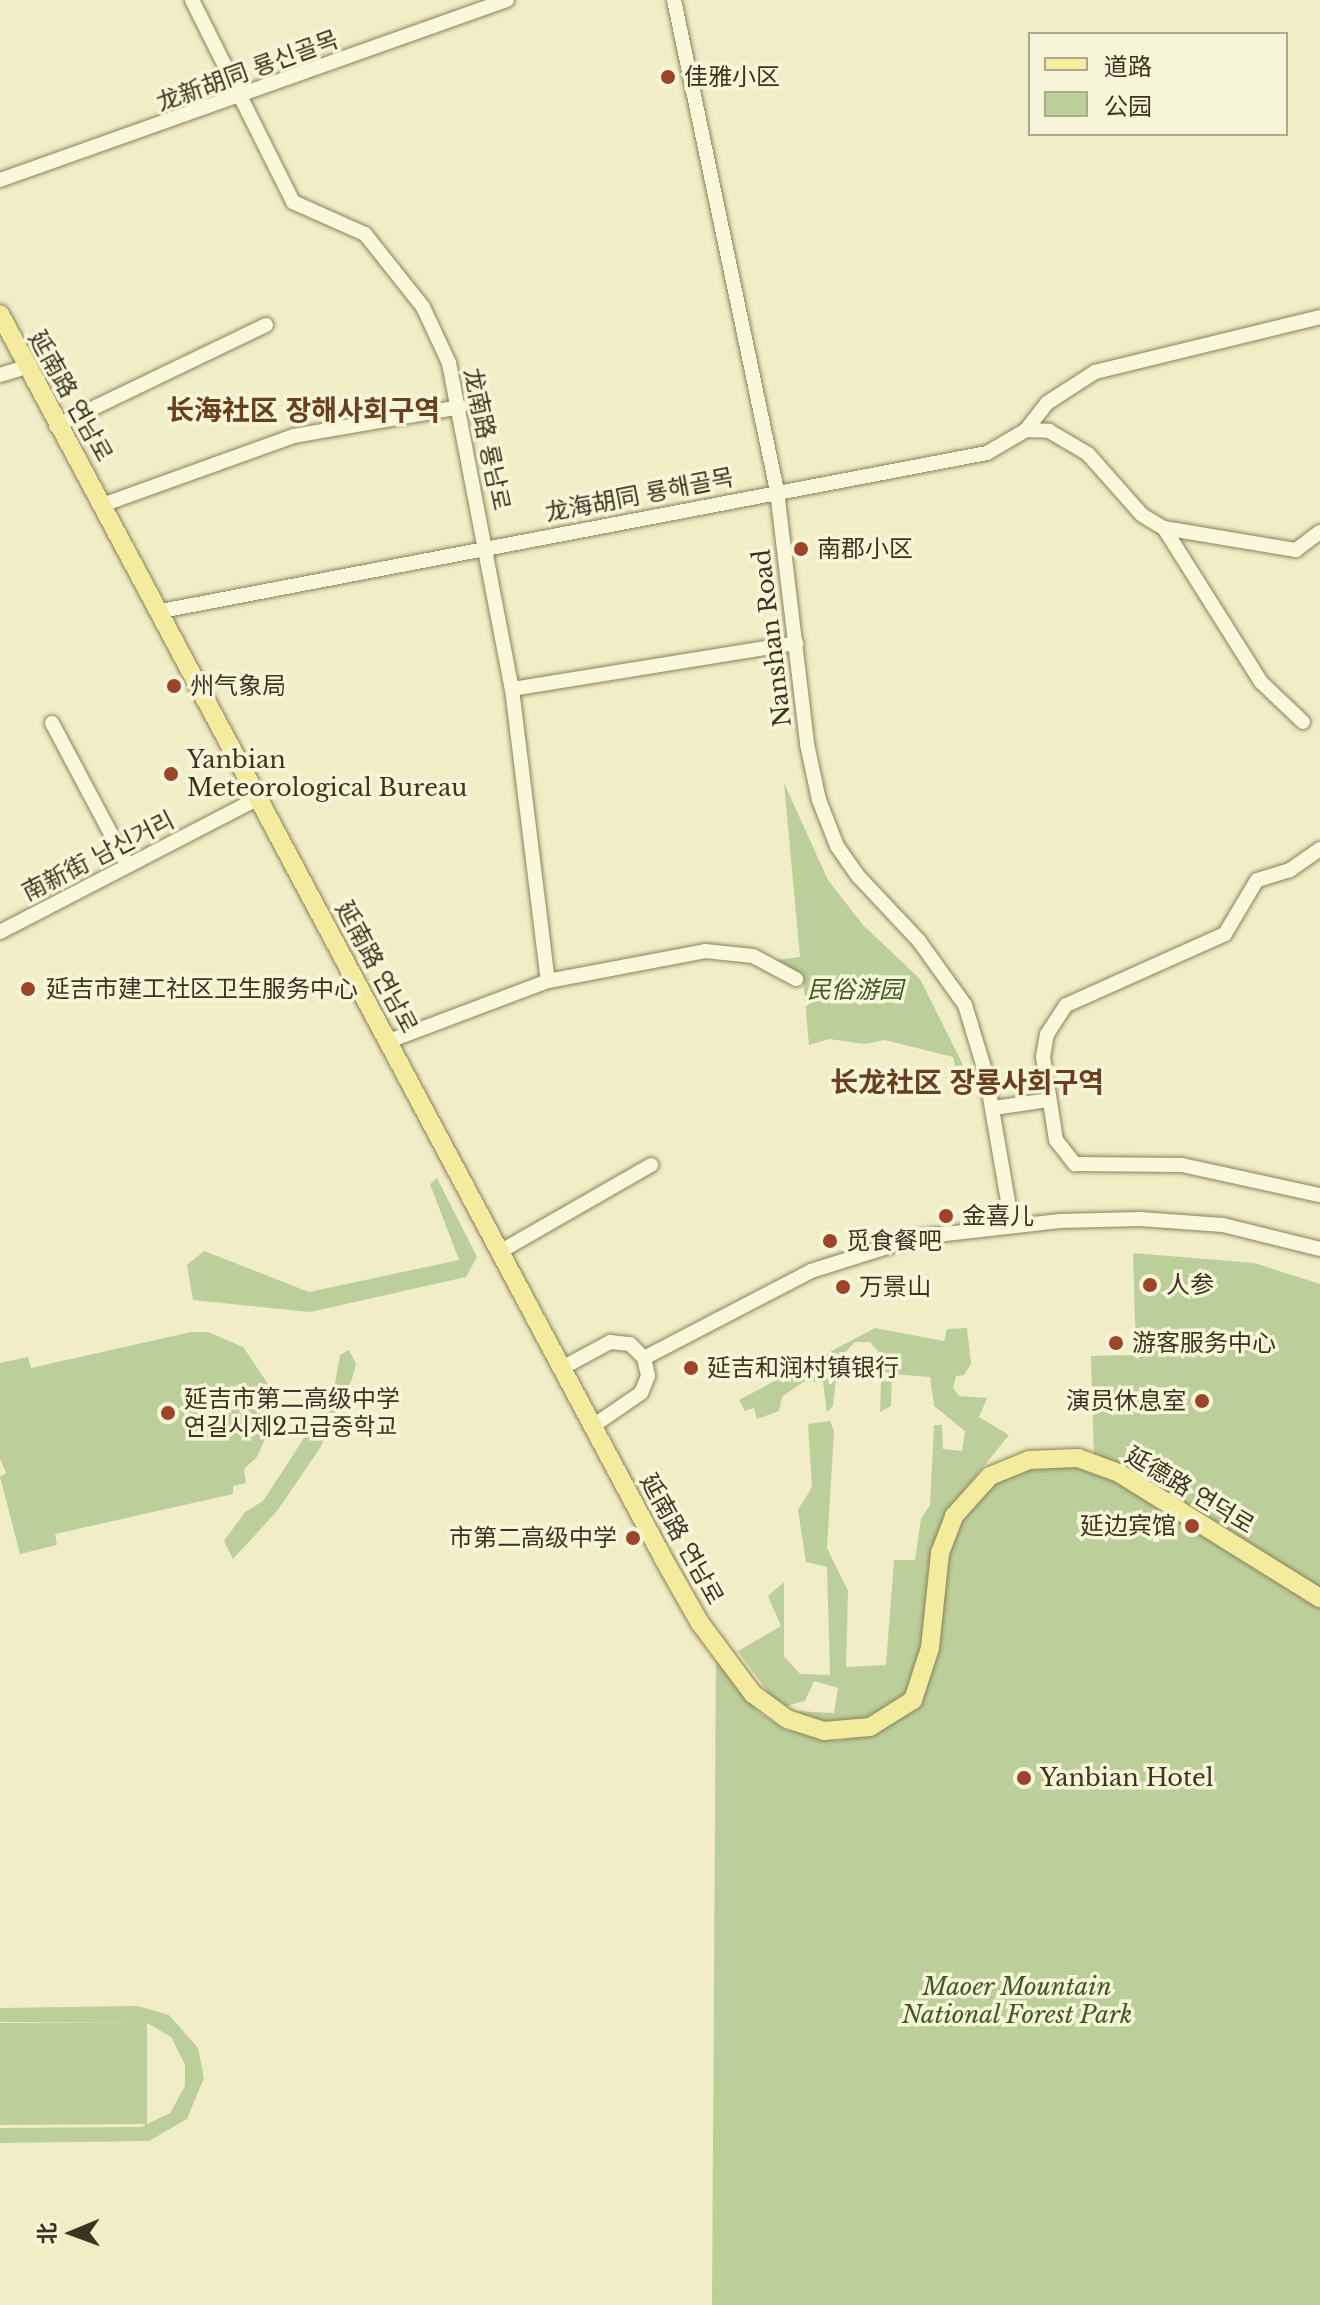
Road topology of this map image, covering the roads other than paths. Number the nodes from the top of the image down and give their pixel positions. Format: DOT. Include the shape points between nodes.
graph roads {
  1 [pos="192,0"];
  2 [pos="507,0"];
  3 [pos="674,0"];
  4 [pos="244,97"];
  5 [pos="0,180"];
  6 [pos="0,314"];
  7 [pos="1320,317"];
  8 [pos="266,325"];
  9 [pos="27,367"];
  10 [pos="0,375"];
  11 [pos="1047,403"];
  12 [pos="460,407"];
  13 [pos="56,426"];
  14 [pos="1026,430"];
  15 [pos="1066,440"];
  16 [pos="777,491"];
  17 [pos="105,504"];
  18 [pos="1164,528"];
  19 [pos="1320,532"];
  20 [pos="487,547"];
  21 [pos="161,611"];
  22 [pos="796,643"];
  23 [pos="512,689"];
  24 [pos="1303,722"];
  25 [pos="52,723"];
  26 [pos="260,797"];
  27 [pos="1320,849"];
  28 [pos="127,864"];
  29 [pos="0,932"];
  30 [pos="796,979"];
  31 [pos="548,981"];
  32 [pos="389,1041"];
  33 [pos="1049,1100"];
  34 [pos="994,1108"];
  35 [pos="651,1165"];
  36 [pos="1320,1195"];
  37 [pos="1012,1225"];
  38 [pos="1320,1249"];
  39 [pos="501,1251"];
  40 [pos="644,1358"];
  41 [pos="562,1368"];
  42 [pos="593,1426"];
  43 [pos="1320,1598"];
  44 [pos="715,1641"];
  1 -- 4 [label="street, 龙南路 룡남로"];
  2 -- 4 [label="street, 龙新胡同 룡신골목"];
  3 -- 16 [label="street, Nanshan Road"];
  4 -- 5 [label="street, 龙新胡同 룡신골목"];
  4 -- 12 [label="street, 龙南路 룡남로" via="293,202 365,234 423,307 449,363"];
  6 -- 9 [label="main road, 延南路 연남로"];
  7 -- 11 [label="street" via="1095,372"];
  8 -- 13 [label="street"];
  9 -- 10 [label="street"];
  9 -- 13 [label="main road, 延南路 연남로"];
  11 -- 14 [label="street"];
  11 -- 15 [label="street" via="1050,426"];
  12 -- 17 [label="street" via="294,436"];
  12 -- 20 [label="street, 龙南路 룡남로"];
  13 -- 17 [label="main road, 延南路 연남로"];
  14 -- 15 [label="street" via="1049,431"];
  14 -- 16 [label="street, 龙海胡同 룡해골목" via="987,453"];
  15 -- 18 [label="street" via="1088,454 1142,515"];
  16 -- 20 [label="street, 龙海胡同 룡해골목"];
  16 -- 22 [label="street, Nanshan Road"];
  17 -- 21 [label="main road, 延南路 연남로"];
  18 -- 19 [label="street" via="1296,550"];
  18 -- 24 [label="street" via="1261,682"];
  20 -- 21 [label="street, 龙海胡同 룡해골목"];
  20 -- 23 [label="street, 龙南路 룡남로"];
  21 -- 26 [label="main road, 延南路 연남로"];
  22 -- 23 [label="street"];
  22 -- 34 [label="street, Nanshan Road" via="810,765 837,846 919,941 965,1005"];
  23 -- 31 [label="street, 龙南路 룡남로"];
  25 -- 28 [label="street"];
  26 -- 28 [label="street, 南新街 남신거리"];
  26 -- 32 [label="main road, 延南路 연남로"];
  27 -- 33 [label="street" via="1290,870 1257,880 1225,934 1066,1005 1044,1046"];
  28 -- 29 [label="street, 南新街 남신거리"];
  30 -- 31 [label="street" via="753,956 705,951"];
  31 -- 32 [label="street"];
  32 -- 39 [label="main road, 延南路 연남로"];
  33 -- 34 [label="street"];
  33 -- 36 [label="street" via="1056,1140 1075,1164 1182,1165"];
  34 -- 37 [label="street, Nanshan Road"];
  35 -- 39 [label="street"];
  37 -- 38 [label="street" via="1116,1219 1198,1222"];
  37 -- 40 [label="street" via="919,1237 847,1257 795,1278"];
  39 -- 41 [label="main road, 延南路 연남로"];
  40 -- 41 [label="street" via="630,1344 610,1342"];
  40 -- 42 [label="street" via="648,1376 641,1393"];
  41 -- 42 [label="main road, 延南路 연남로"];
  42 -- 44 [label="main road, 延南路 연남로" via="700,1623"];
  43 -- 44 [label="main road, 延德路 연덕로" via="1119,1473 1078,1458 1047,1458 1002,1468 966,1497 954,1516 940,1553 922,1678 913,1700 894,1716 848,1732 787,1719 753,1694"];
}
